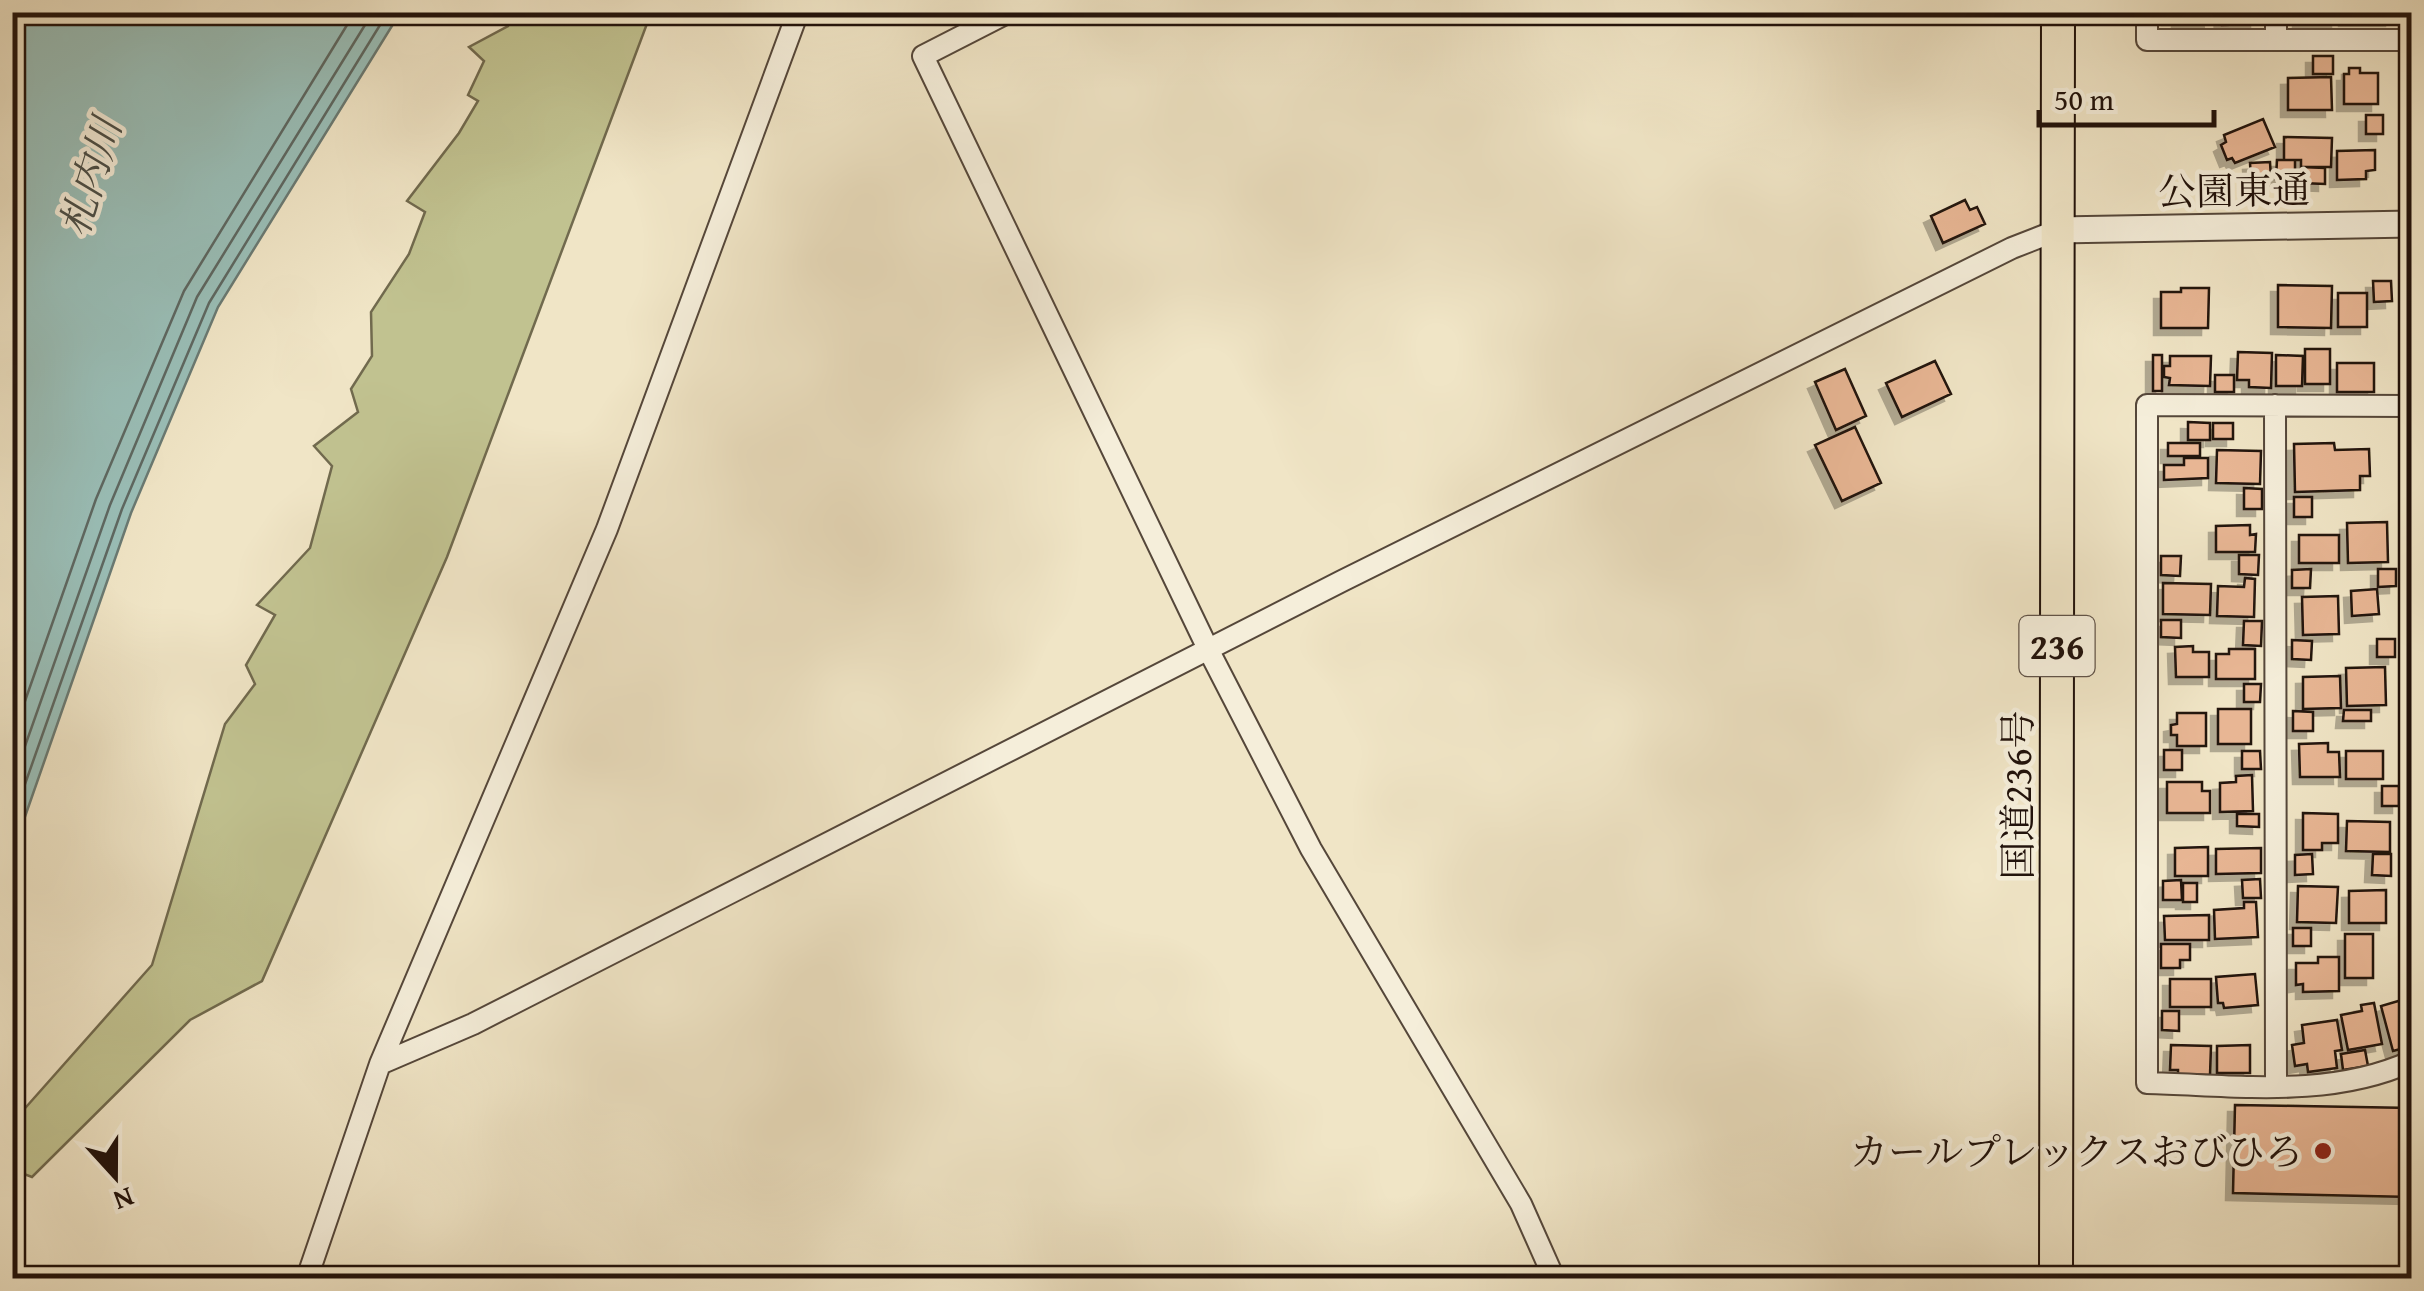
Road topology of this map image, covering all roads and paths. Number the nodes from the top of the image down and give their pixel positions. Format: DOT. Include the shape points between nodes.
graph roads {
  1 [pos="798,12"];
  2 [pos="1009,12"];
  3 [pos="2058,12"];
  4 [pos="2146,12"];
  5 [pos="2276,12"];
  6 [pos="2276,40"];
  7 [pos="2412,40"];
  8 [pos="2412,224"];
  9 [pos="2058,230"];
  10 [pos="2275,405"];
  11 [pos="2412,406"];
  12 [pos="1209,650"];
  13 [pos="2412,1062"];
  14 [pos="380,1064"];
  15 [pos="2276,1086"];
  16 [pos="307,1278"];
  17 [pos="1554,1278"];
  18 [pos="2056,1278"];
  1 -- 14 [label="street" via="607,529"];
  2 -- 12 [label="street" via="923,56"];
  3 -- 9 [label="highway, 国道236号 / 236"];
  4 -- 6 [label="street" via="2146,40"];
  5 -- 6 [label="street"];
  6 -- 7 [label="street"];
  8 -- 9 [label="street, 公園東通"];
  9 -- 12 [label="street" via="1994,256"];
  9 -- 18 [label="highway, 国道236号 / 236"];
  10 -- 11 [label="street"];
  10 -- 15 [label="street"];
  10 -- 15 [label="street" via="2147,405 2147,1083"];
  12 -- 14 [label="street" via="473,1024"];
  12 -- 17 [label="street" via="1311,849 1521,1204"];
  13 -- 15 [label="street" via="2337,1085"];
  14 -- 16 [label="street"];
}
